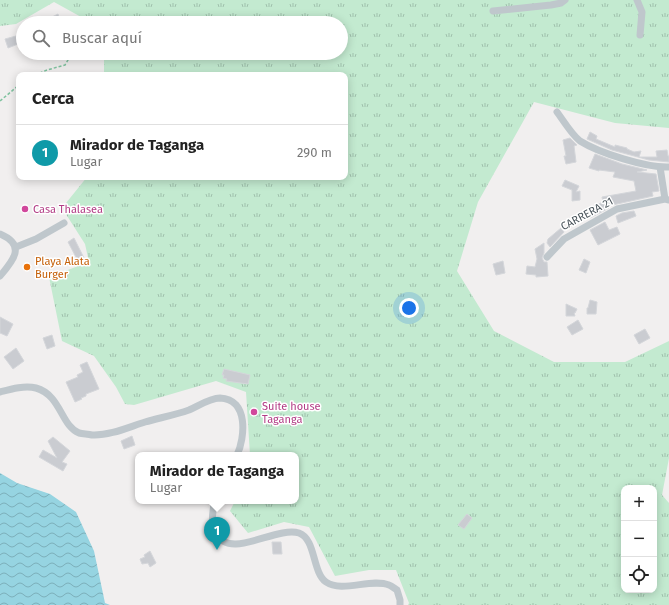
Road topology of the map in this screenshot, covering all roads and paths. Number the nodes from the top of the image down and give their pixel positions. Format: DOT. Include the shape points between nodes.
graph roads {
  1 [pos="565,0"];
  2 [pos="637,0"];
  3 [pos="493,11"];
  4 [pos="640,35"];
  5 [pos="68,60"];
  6 [pos="42,72"];
  7 [pos="16,88"];
  8 [pos="0,101"];
  9 [pos="557,112"];
  10 [pos="660,167"];
  11 [pos="669,167"];
  12 [pos="667,200"];
  13 [pos="64,223"];
  14 [pos="2,237"];
  15 [pos="16,247"];
  16 [pos="547,257"];
  17 [pos="0,276"];
  18 [pos="0,392"];
  19 [pos="238,452"];
  20 [pos="214,504"];
  21 [pos="400,605"];
  1 -- 3 [label="street" via="551,5"];
  2 -- 4 [label="street" via="642,12"];
  5 -- 6 [label="path" via="65,65"];
  7 -- 8 [label="path"];
  9 -- 10 [label="street" via="581,141 611,155"];
  10 -- 11 [label="street"];
  10 -- 12 [label="street"];
  12 -- 16 [label="street, CARRERA 21" via="617,209 564,239"];
  13 -- 15 [label="street"];
  14 -- 15 [label="street" via="13,241"];
  15 -- 17 [label="street" via="11,264"];
  18 -- 19 [label="street" via="36,388 50,396 70,426 79,433 93,435 187,410 218,398 227,399 235,404 244,424"];
  20 -- 21 [label="street" via="213,526 219,539 227,544 239,544 294,532 303,535 326,582 336,586 389,585 397,590"];
}
